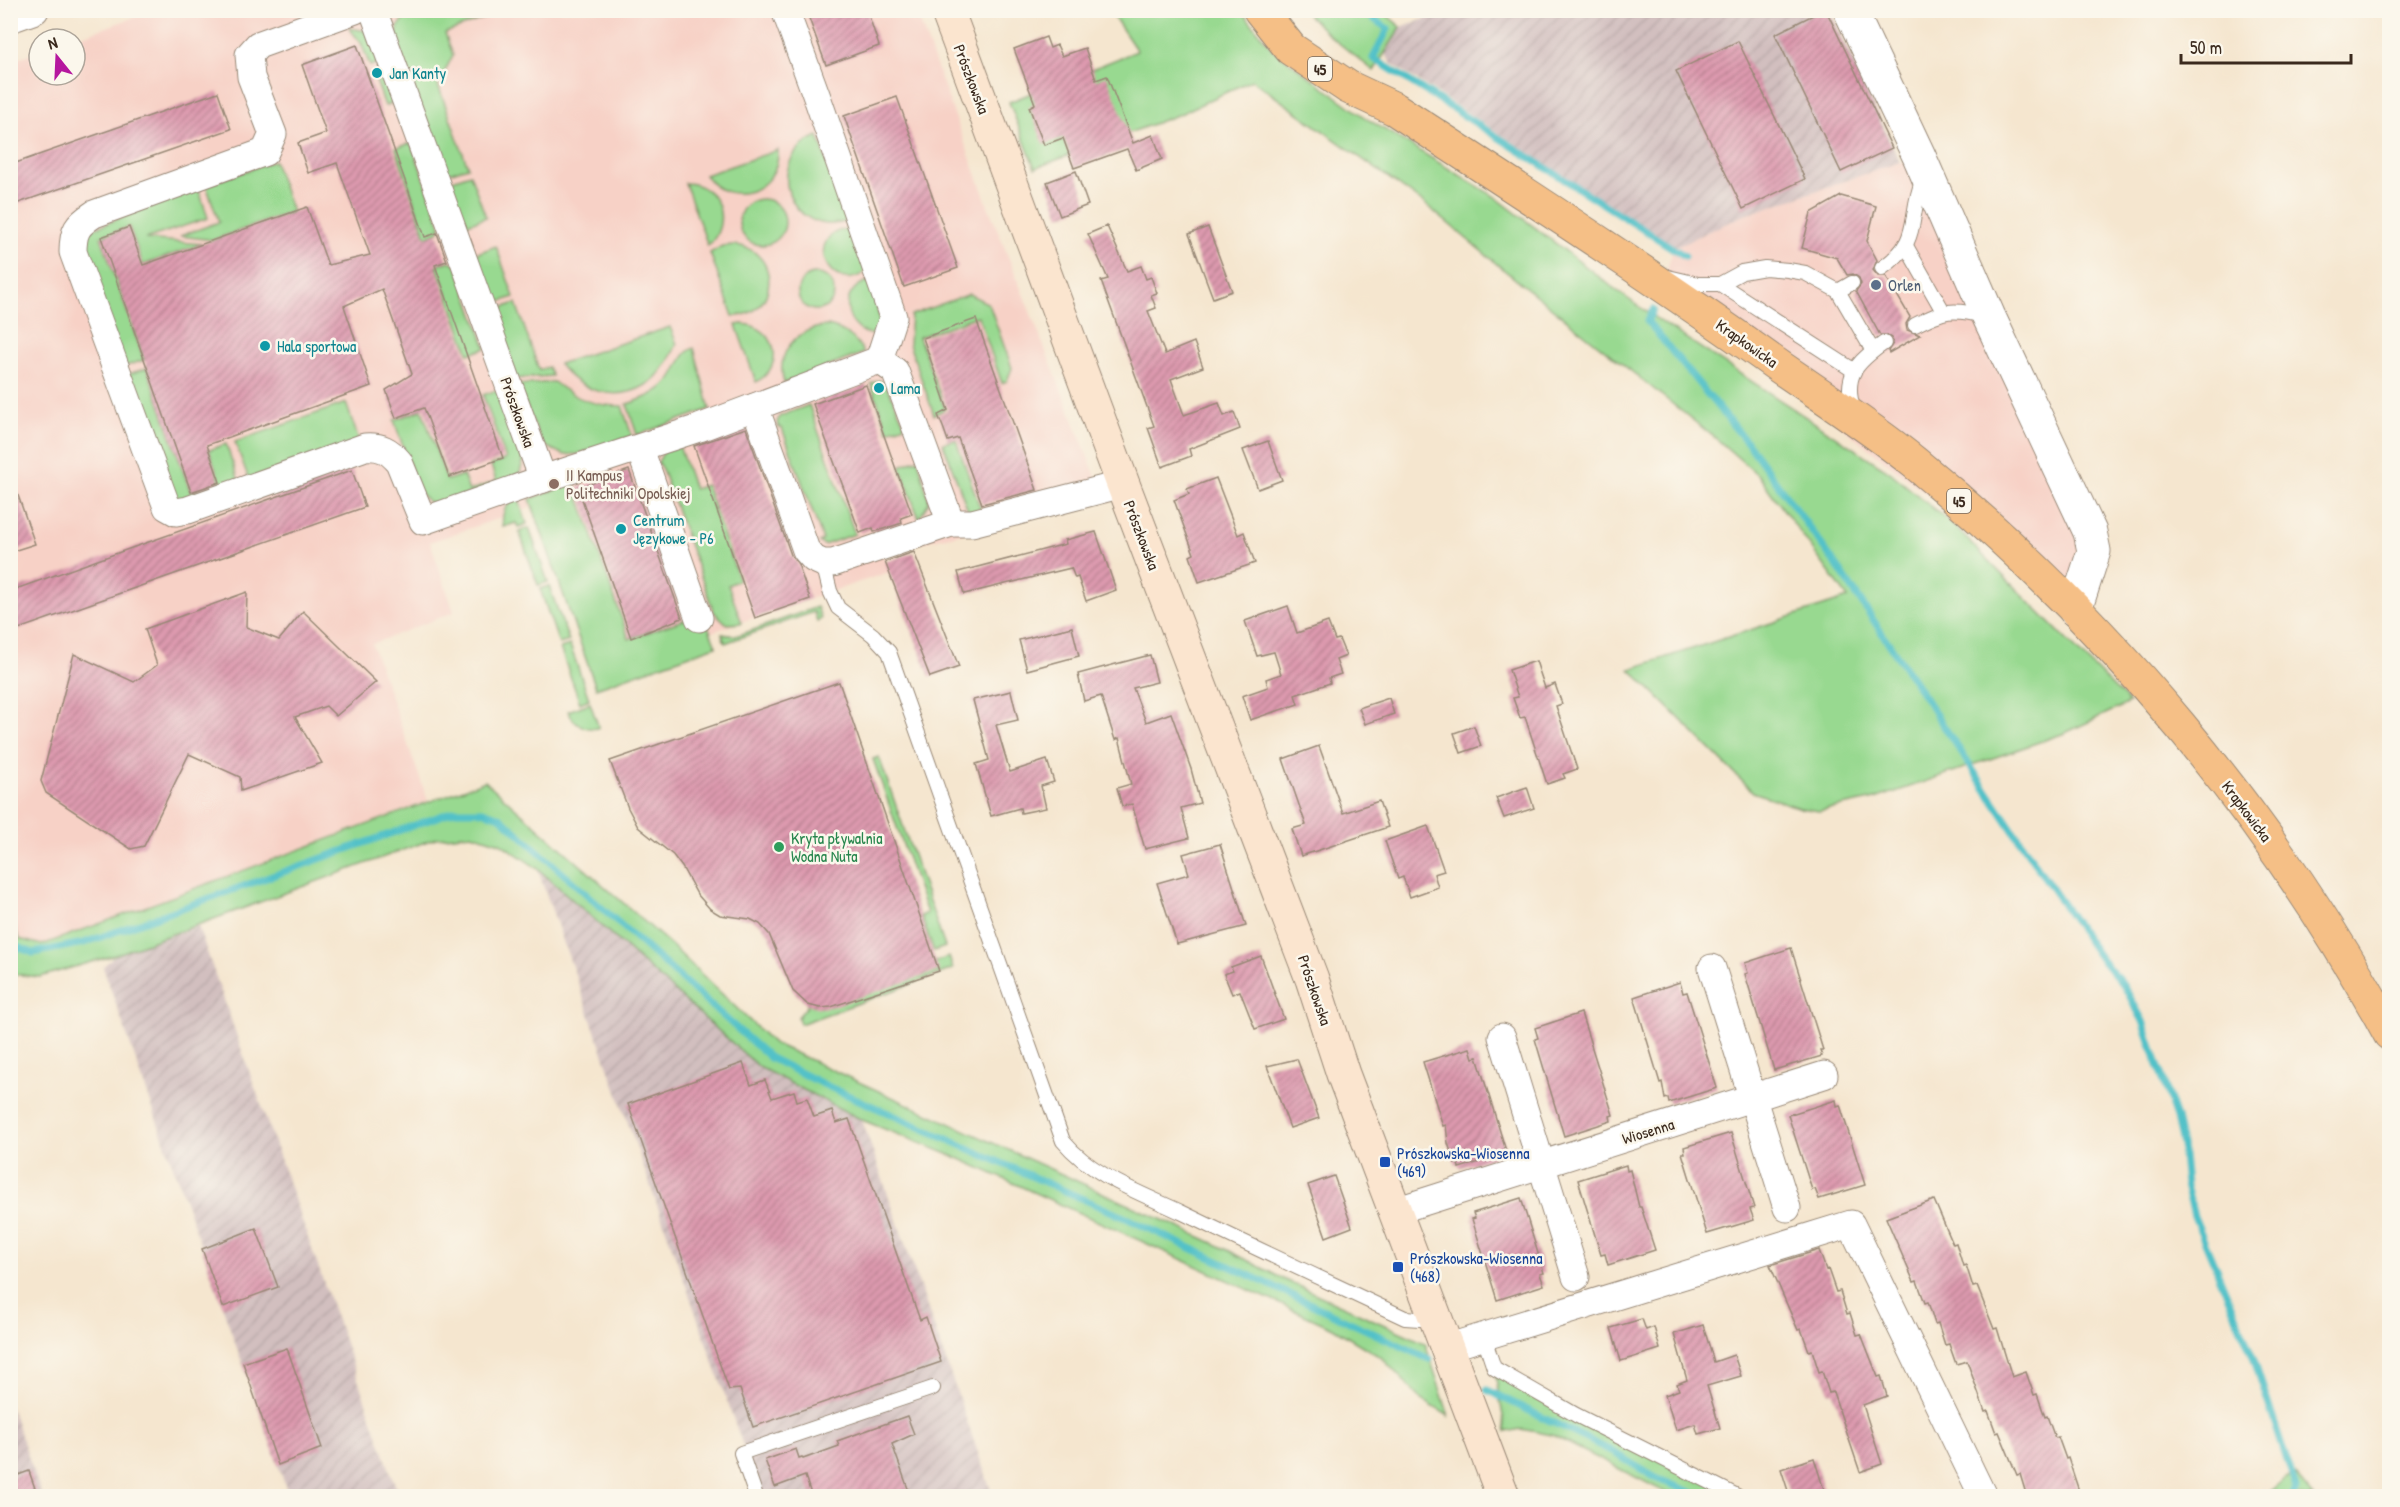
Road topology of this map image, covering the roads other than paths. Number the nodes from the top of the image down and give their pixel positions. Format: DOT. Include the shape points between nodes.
graph roads {
  1 [pos="35,10"];
  2 [pos="355,10"];
  3 [pos="373,10"];
  4 [pos="785,10"];
  5 [pos="946,10"];
  6 [pos="1260,10"];
  7 [pos="1287,10"];
  8 [pos="1850,10"];
  9 [pos="10,19"];
  10 [pos="1395,109"];
  11 [pos="1926,172"];
  12 [pos="1906,246"];
  13 [pos="1618,256"];
  14 [pos="1882,268"];
  15 [pos="1852,283"];
  16 [pos="1720,284"];
  17 [pos="1838,291"];
  18 [pos="1943,311"];
  19 [pos="1989,317"];
  20 [pos="1915,325"];
  21 [pos="879,360"];
  22 [pos="1853,370"];
  23 [pos="755,407"];
  24 [pos="1858,422"];
  25 [pos="640,449"];
  26 [pos="543,479"];
  27 [pos="1123,484"];
  28 [pos="951,523"];
  29 [pos="833,562"];
  30 [pos="2075,610"];
  31 [pos="699,618"];
  32 [pos="1712,968"];
  33 [pos="2390,1034"];
  34 [pos="1503,1037"];
  35 [pos="1824,1076"];
  36 [pos="1754,1098"];
  37 [pos="1542,1164"];
  38 [pos="1787,1208"];
  39 [pos="1395,1211"];
  40 [pos="1576,1277"];
  41 [pos="1440,1334"];
  42 [pos="1483,1335"];
  43 [pos="933,1388"];
  44 [pos="756,1497"];
  45 [pos="1503,1497"];
  46 [pos="1737,1497"];
  47 [pos="1983,1497"];
  1 -- 9 [label="street"];
  2 -- 26 [label="street" via="258,45 249,56 251,77 273,134 265,152 94,214 82,222 73,236 73,252 167,507 176,512 188,510 365,447 380,446 393,454 423,521"];
  3 -- 26 [label="street, Prószkowska"];
  4 -- 21 [label="street" via="892,317"];
  5 -- 27 [label="main road, Prószkowska"];
  6 -- 10 [label="main road, Krapkowicka / 45" via="1291,49 1348,87"];
  7 -- 10 [label="main road, Krapkowicka / 45" via="1303,29"];
  8 -- 11 [label="street"];
  10 -- 13 [label="main road, Krapkowicka / 45"];
  11 -- 12 [label="lane"];
  11 -- 19 [label="street"];
  12 -- 14 [label="lane"];
  12 -- 18 [label="lane"];
  13 -- 16 [label="lane" via="1664,276 1698,284"];
  13 -- 24 [label="main road, Krapkowicka / 45"];
  15 -- 17 [label="lane"];
  16 -- 17 [label="lane" via="1742,272 1765,268 1805,273"];
  16 -- 22 [label="lane"];
  17 -- 22 [label="lane" via="1878,347"];
  18 -- 19 [label="lane"];
  18 -- 20 [label="lane"];
  19 -- 30 [label="street" via="2090,531 2094,551"];
  21 -- 23 [label="street"];
  21 -- 28 [label="street" via="895,371"];
  22 -- 24 [label="lane" via="1851,401"];
  23 -- 25 [label="street"];
  23 -- 29 [label="street" via="806,550 814,559"];
  24 -- 30 [label="main road, Krapkowicka / 45" via="1968,508"];
  25 -- 26 [label="street"];
  25 -- 31 [label="street"];
  27 -- 28 [label="street, Prószkowska" via="972,523"];
  27 -- 39 [label="main road, Prószkowska" via="1308,969"];
  28 -- 29 [label="street, Prószkowska"];
  29 -- 41 [label="lane" via="830,591 837,608 889,652 1063,1141 1074,1155 1100,1173"];
  30 -- 33 [label="main road, Krapkowicka / 45" via="2196,744 2265,833 2316,908"];
  32 -- 36 [label="street"];
  34 -- 37 [label="street"];
  35 -- 36 [label="street, Wiosenna"];
  36 -- 37 [label="street, Wiosenna"];
  36 -- 38 [label="street"];
  37 -- 39 [label="street, Wiosenna"];
  37 -- 40 [label="street"];
  39 -- 41 [label="main road, Prószkowska"];
  41 -- 42 [label="street"];
  41 -- 45 [label="main road, Prószkowska"];
  42 -- 46 [label="lane" via="1494,1368 1576,1415"];
  42 -- 47 [label="street" via="1851,1224"];
  43 -- 44 [label="lane" via="741,1453"];
}
